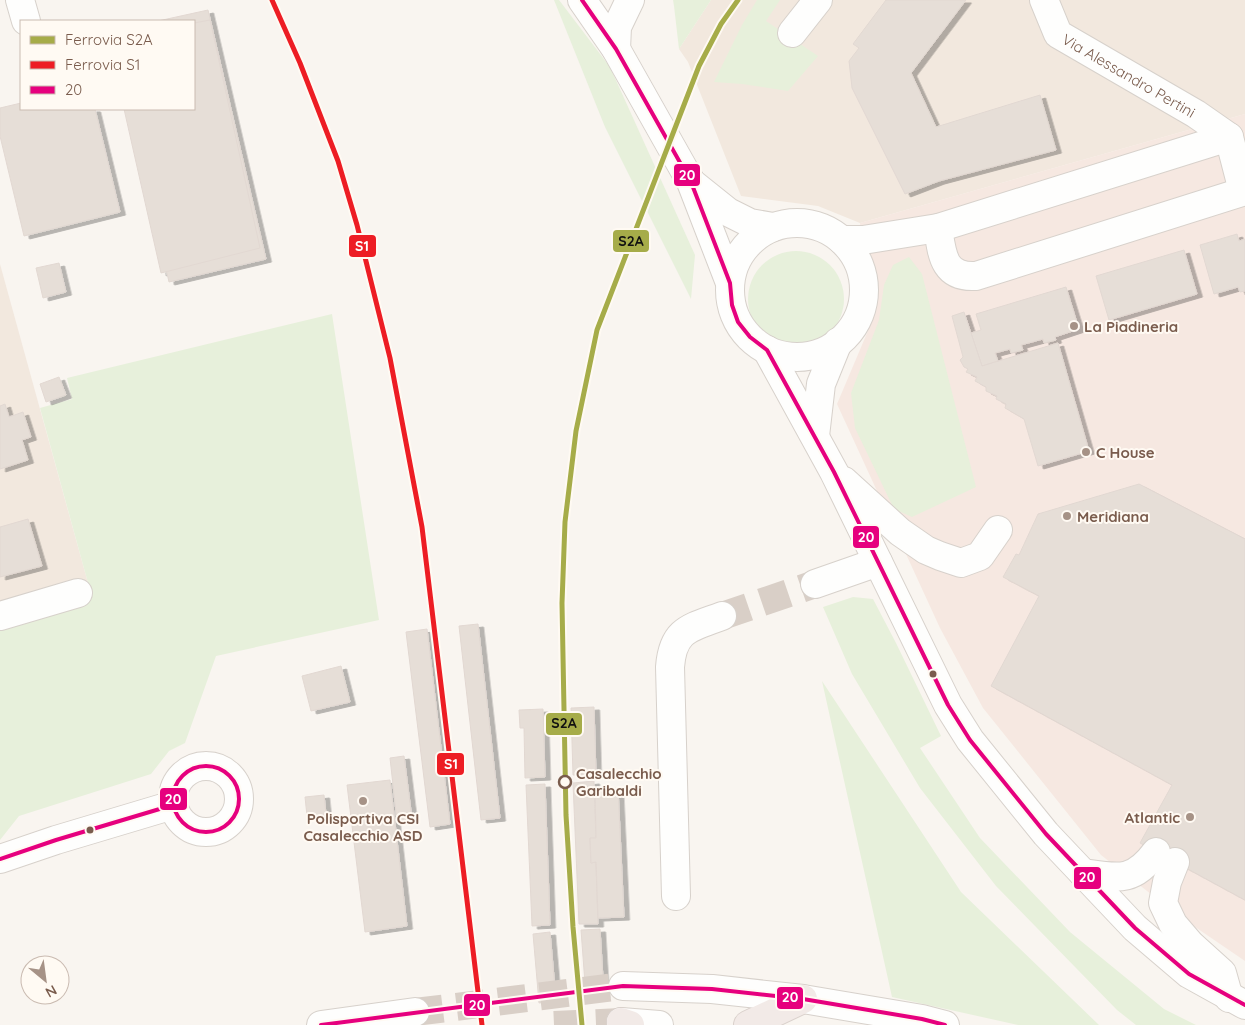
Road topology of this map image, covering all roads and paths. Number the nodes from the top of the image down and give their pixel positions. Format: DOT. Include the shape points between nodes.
graph roads {
  1 [pos="20,0"];
  2 [pos="582,0"];
  3 [pos="625,0"];
  4 [pos="630,0"];
  5 [pos="818,0"];
  6 [pos="1044,0"];
  7 [pos="26,20"];
  8 [pos="792,33"];
  9 [pos="616,49"];
  10 [pos="1229,138"];
  11 [pos="691,182"];
  12 [pos="1244,191"];
  13 [pos="773,227"];
  14 [pos="938,228"];
  15 [pos="849,249"];
  16 [pos="943,257"];
  17 [pos="730,282"];
  18 [pos="838,342"];
  19 [pos="767,350"];
  20 [pos="815,436"];
  21 [pos="834,472"];
  22 [pos="998,530"];
  23 [pos="878,562"];
  24 [pos="815,584"];
  25 [pos="78,593"];
  26 [pos="0,616"];
  27 [pos="722,616"];
  28 [pos="173,804"];
  29 [pos="0,859"];
  30 [pos="1083,873"];
  31 [pos="676,896"];
  32 [pos="623,986"];
  33 [pos="803,999"];
  34 [pos="1237,1001"];
  35 [pos="415,1012"];
  36 [pos="626,1023"];
  37 [pos="321,1025"];
  38 [pos="659,1025"];
  39 [pos="748,1025"];
  40 [pos="945,1025"];
  1 -- 7 [label="street"];
  2 -- 3 [label="street" via="614,6"];
  2 -- 9 [label="street"];
  4 -- 9 [label="street" via="617,27"];
  5 -- 8 [label="street"];
  6 -- 10 [label="street, Via Alessandro Pertini" via="1058,34 1196,114"];
  9 -- 11 [label="street"];
  10 -- 12 [label="street"];
  10 -- 14 [label="street"];
  11 -- 13 [label="street" via="728,212 750,223"];
  11 -- 17 [label="street"];
  12 -- 16 [label="street" via="976,276 965,277 949,269"];
  13 -- 15 [label="street" via="809,224 824,229"];
  13 -- 17 [label="street" via="750,242 739,255"];
  14 -- 15 [label="street" via="863,240"];
  14 -- 16 [label="street"];
  15 -- 16 [label="street" via="904,246"];
  15 -- 18 [label="street" via="861,272 864,289 860,311 852,327"];
  17 -- 19 [label="street" via="736,319 750,338"];
  18 -- 19 [label="street" via="821,352 805,356 786,356"];
  18 -- 20 [label="street" via="821,384"];
  19 -- 20 [label="street"];
  20 -- 21 [label="street"];
  21 -- 22 [label="street" via="900,532 940,556 960,563 980,556"];
  21 -- 23 [label="street"];
  23 -- 24 [label="street"];
  23 -- 30 [label="street" via="948,705 970,740 1046,834"];
  25 -- 26 [label="street"];
  27 -- 31 [label="street" via="693,626 682,634 671,654"];
  28 -- 29 [label="street"];
  30 -- 34 [label="street" via="1135,928 1189,974"];
  30 -- 34 [label="street" via="1116,878 1131,875 1148,863 1166,857 1167,882 1163,904 1173,924 1191,946 1222,973"];
  32 -- 33 [label="street" via="712,988"];
  33 -- 39 [label="highway"];
  33 -- 40 [label="street"];
  35 -- 37 [label="street"];
  36 -- 38 [label="street"];
}
